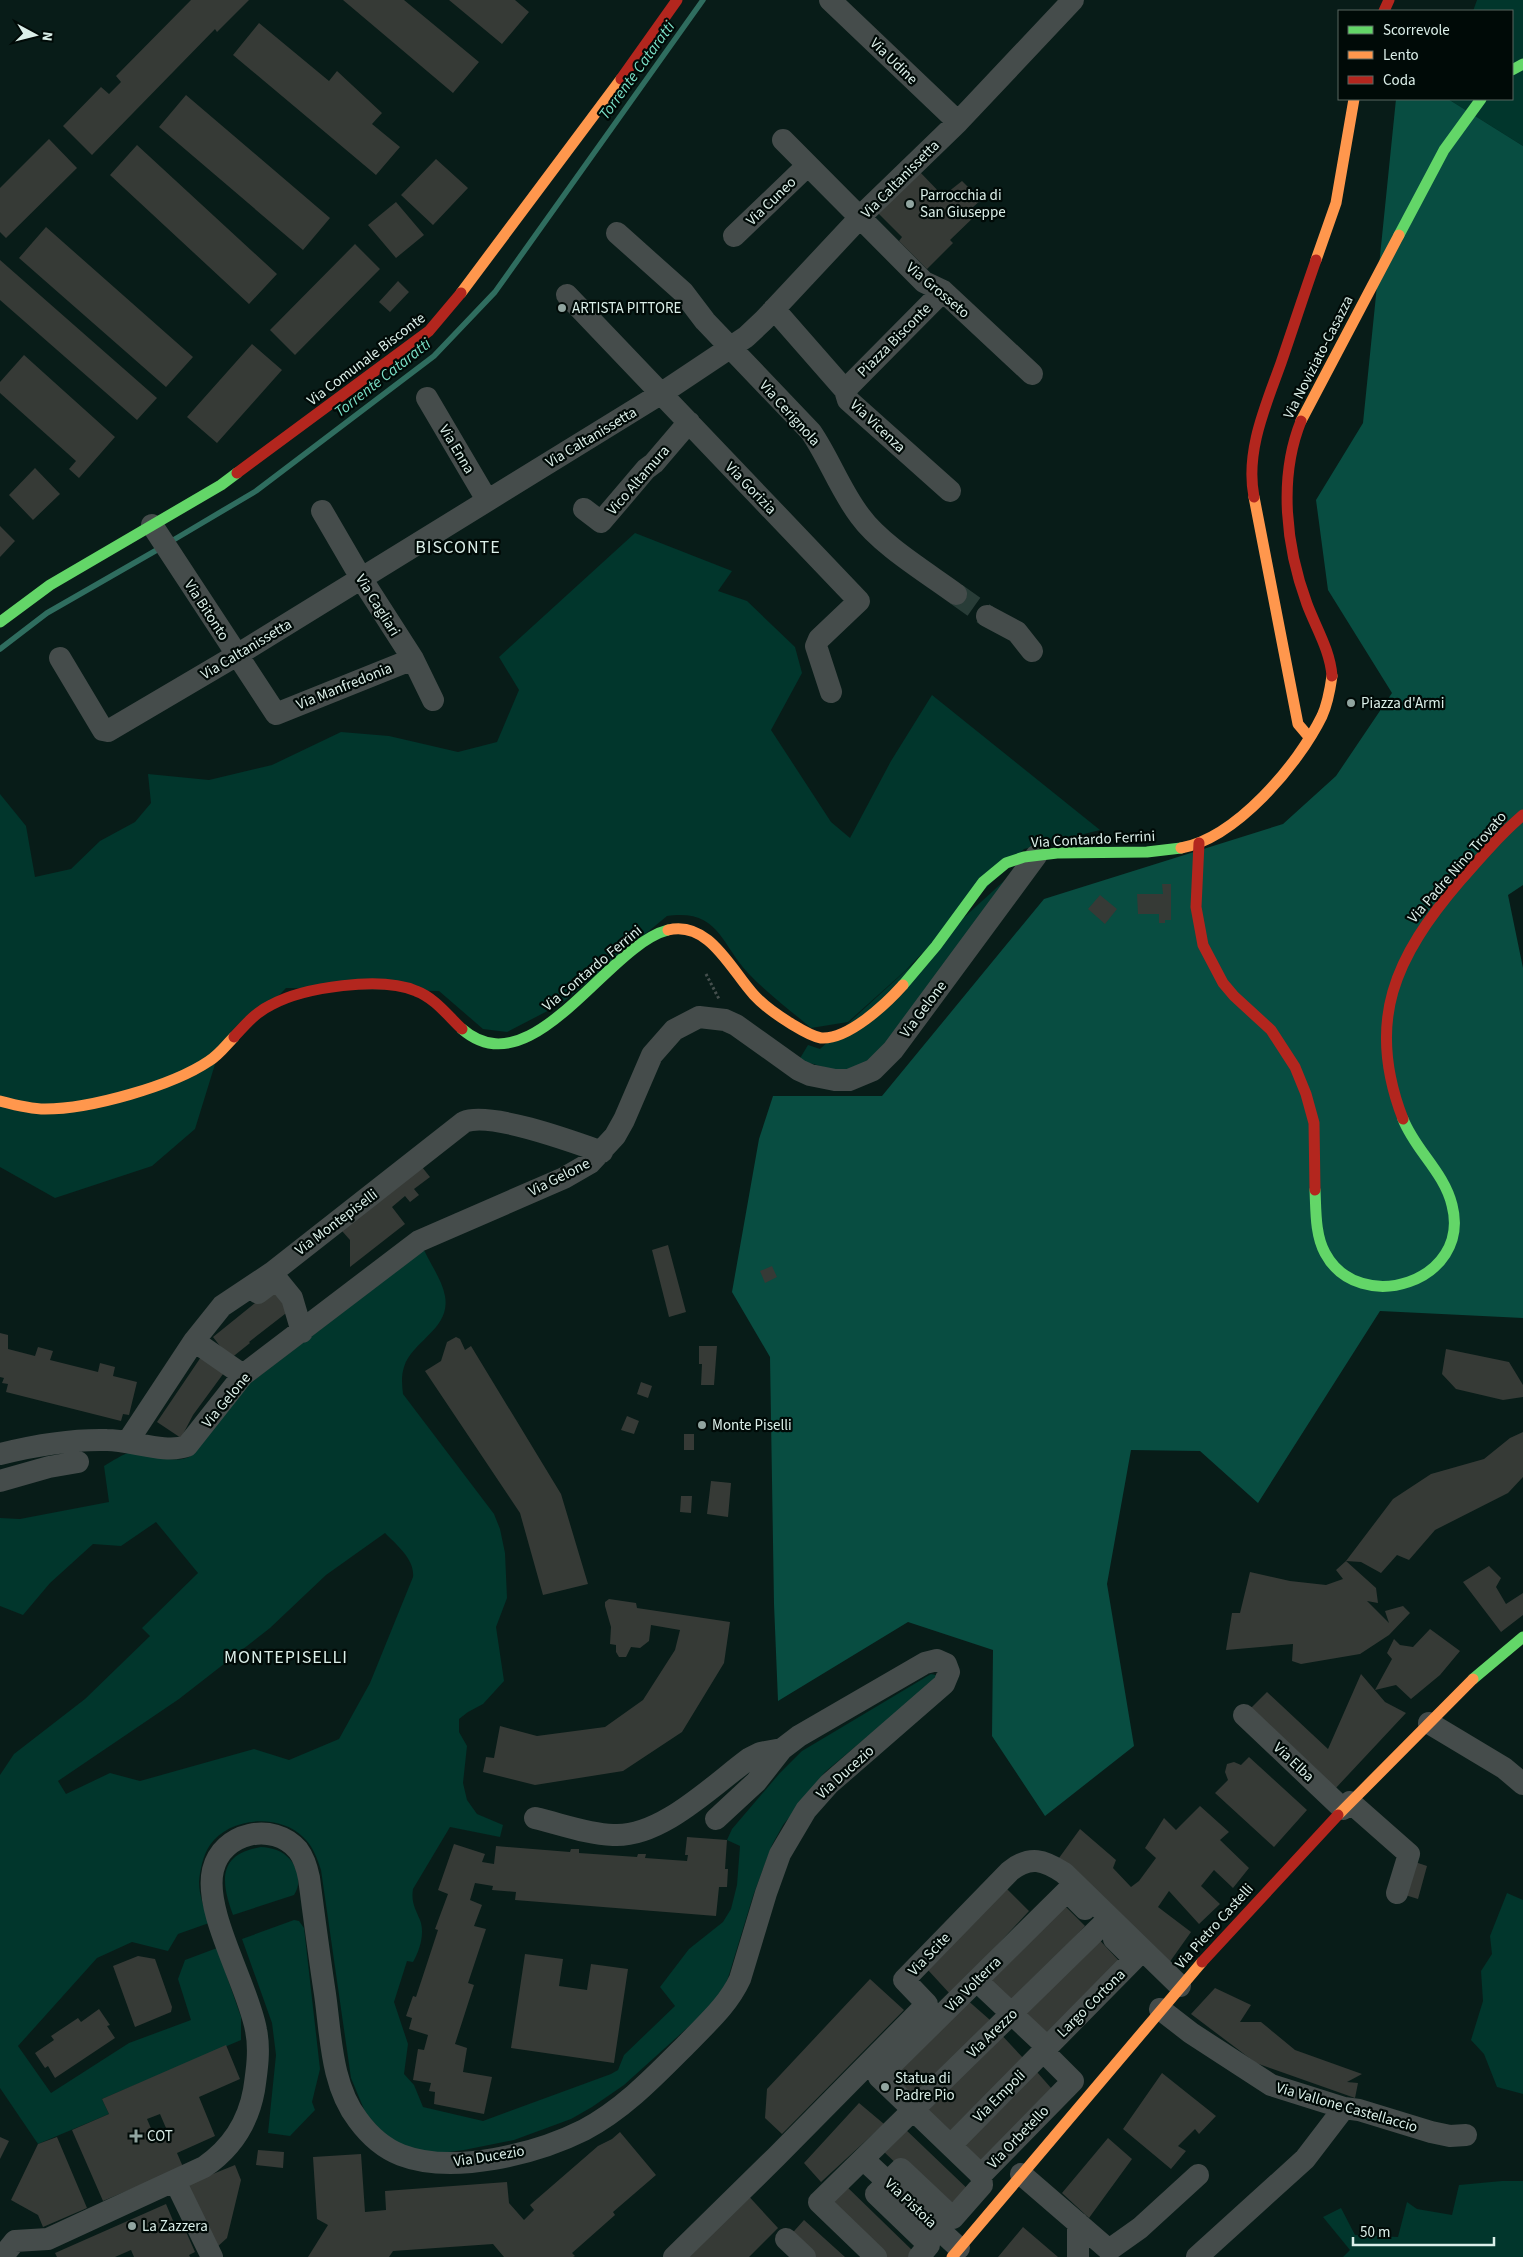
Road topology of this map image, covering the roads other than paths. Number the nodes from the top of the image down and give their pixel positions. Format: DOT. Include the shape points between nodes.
graph roads {
  1 [pos="678,0"];
  2 [pos="830,0"];
  3 [pos="1073,0"];
  4 [pos="1354,100"];
  5 [pos="1480,100"];
  6 [pos="958,122"];
  7 [pos="783,140"];
  8 [pos="807,166"];
  9 [pos="860,218"];
  10 [pos="617,233"];
  11 [pos="734,236"];
  12 [pos="943,291"];
  13 [pos="567,295"];
  14 [pos="774,309"];
  15 [pos="730,348"];
  16 [pos="1032,374"];
  17 [pos="845,390"];
  18 [pos="662,393"];
  19 [pos="427,398"];
  20 [pos="689,422"];
  21 [pos="950,491"];
  22 [pos="487,500"];
  23 [pos="584,509"];
  24 [pos="322,511"];
  25 [pos="156,531"];
  26 [pos="361,578"];
  27 [pos="956,594"];
  28 [pos="987,616"];
  29 [pos="0,622"];
  30 [pos="1032,651"];
  31 [pos="237,655"];
  32 [pos="60,658"];
  33 [pos="413,659"];
  34 [pos="831,692"];
  35 [pos="432,700"];
  36 [pos="276,714"];
  37 [pos="1309,737"];
  38 [pos="1523,815"];
  39 [pos="1199,843"];
  40 [pos="1036,856"];
  41 [pos="0,1101"];
  42 [pos="602,1152"];
  43 [pos="214,1316"];
  44 [pos="302,1332"];
  45 [pos="194,1341"];
  46 [pos="243,1375"];
  47 [pos="128,1441"];
  48 [pos="0,1454"];
  49 [pos="78,1462"];
  50 [pos="0,1481"];
  51 [pos="1523,1637"];
  52 [pos="1244,1715"];
  53 [pos="1429,1723"];
  54 [pos="782,1749"];
  55 [pos="1523,1784"];
  56 [pos="1347,1805"];
  57 [pos="535,1818"];
  58 [pos="716,1819"];
  59 [pos="1397,1893"];
  60 [pos="1101,1926"];
  61 [pos="977,1980"];
  62 [pos="1180,1986"];
  63 [pos="1160,2009"];
  64 [pos="1012,2014"];
  65 [pos="1045,2049"];
  66 [pos="1344,2108"];
  67 [pos="914,2110"];
  68 [pos="1466,2135"];
  69 [pos="951,2145"];
  70 [pos="863,2159"];
  71 [pos="1021,2174"];
  72 [pos="981,2175"];
  73 [pos="1198,2175"];
  74 [pos="175,2181"];
  75 [pos="888,2182"];
  76 [pos="1078,2223"];
  77 [pos="786,2239"];
  78 [pos="42,2248"];
  79 [pos="924,2251"];
  80 [pos="956,2253"];
  81 [pos="2,2257"];
  82 [pos="212,2257"];
  83 [pos="674,2257"];
  84 [pos="805,2257"];
  85 [pos="876,2257"];
  86 [pos="1078,2257"];
  87 [pos="1197,2257"];
  1 -- 25 [label="street, Via Comunale Bisconte" via="438,322 243,470"];
  2 -- 6 [label="street, Via Udine"];
  3 -- 6 [label="street, Via Caltanissetta"];
  4 -- 37 [label="street" via="1336,203 1259,427 1251,482 1298,724"];
  5 -- 37 [label="street, Via Noviziato-Casazza" via="1444,150 1303,415 1291,450 1287,494 1298,569 1306,600 1327,652 1332,676 1325,710"];
  6 -- 9 [label="street, Via Caltanissetta"];
  7 -- 8 [label="street, Via Grosseto"];
  8 -- 9 [label="street, Via Grosseto"];
  8 -- 11 [label="street, Via Cuneo"];
  9 -- 12 [label="street, Via Grosseto" via="924,282"];
  9 -- 14 [label="street, Via Caltanissetta"];
  10 -- 15 [label="street, Via Cerignola" via="683,292"];
  12 -- 16 [label="street, Via Grosseto"];
  12 -- 17 [label="street, Piazza Bisconte"];
  13 -- 18 [label="street, Via Gorizia"];
  14 -- 15 [label="street, Via Caltanissetta"];
  14 -- 17 [label="street, Via Vicenza"];
  15 -- 18 [label="street, Via Caltanissetta"];
  15 -- 27 [label="street, Via Cerignola" via="810,432 861,517 895,549"];
  17 -- 21 [label="street, Via Vicenza" via="848,400"];
  18 -- 20 [label="street, Via Gorizia"];
  18 -- 22 [label="street, Via Caltanissetta"];
  19 -- 22 [label="street, Via Enna"];
  20 -- 23 [label="street, Vico Altamura" via="601,522"];
  20 -- 34 [label="street, Via Gorizia" via="859,601 819,639 816,646"];
  22 -- 26 [label="street, Via Caltanissetta"];
  24 -- 26 [label="street, Via Cagliari"];
  25 -- 29 [label="street, Via Comunale Bisconte" via="50,585"];
  25 -- 31 [label="street, Via Bitonto"];
  26 -- 31 [label="street, Via Caltanissetta"];
  26 -- 33 [label="street, Via Cagliari"];
  28 -- 30 [label="street" via="1017,632"];
  31 -- 32 [label="street, Via Caltanissetta" via="108,731 103,730"];
  31 -- 36 [label="street, Via Bitonto"];
  33 -- 35 [label="street, Via Cagliari"];
  33 -- 36 [label="street, Via Manfredonia"];
  37 -- 39 [label="street, Via Noviziato-Casazza" via="1268,792 1233,823"];
  38 -- 39 [label="street, Via Padre Nino Trovato" via="1431,915 1407,953 1388,1006 1386,1056 1396,1100 1406,1128 1445,1186 1452,1201 1454,1219 1452,1235 1435,1267 1404,1286 1372,1287 1357,1281 1344,1274 1324,1252 1318,1221 1311,1109 1288,1052 1260,1018 1223,984 1212,967 1197,914"];
  39 -- 40 [label="street, Via Contardo Ferrini" via="1166,850 1064,852"];
  40 -- 41 [label="street, Via Contardo Ferrini" via="1009,861 992,871 890,1000 853,1027 828,1038 807,1033 768,1008 706,938 690,930 671,928 642,943 548,1024 516,1041 492,1044 470,1036 426,996 412,989 399,985 362,985 296,996 272,1004 246,1023 199,1068 159,1083 84,1106 67,1108 27,1108"];
  40 -- 42 [label="street, Via Gelone" via="893,1050 873,1070 849,1080 810,1075 780,1058 736,1025 699,1017 674,1030 652,1055 624,1120"];
  42 -- 43 [label="street, Via Montepiselli" via="552,1134 472,1118 273,1272 222,1306"];
  42 -- 44 [label="street, Via Gelone" via="564,1178 419,1241"];
  43 -- 44 [label="street" via="224,1319 274,1281 279,1282 292,1298"];
  43 -- 45 [label="street, Via Montepiselli"];
  44 -- 46 [label="street, Via Gelone"];
  45 -- 46 [label="street"];
  45 -- 47 [label="street, Via Montepiselli"];
  46 -- 47 [label="street, Via Gelone" via="187,1446 172,1449"];
  47 -- 48 [label="street, Via Gelone" via="53,1442"];
  49 -- 50 [label="street"];
  51 -- 53 [label="street, Via Pietro Castelli" via="1479,1673"];
  52 -- 56 [label="street, Via Elba"];
  53 -- 55 [label="street" via="1504,1768"];
  53 -- 56 [label="street, Via Pietro Castelli"];
  54 -- 57 [label="street" via="750,1758 675,1814 635,1833 615,1836"];
  54 -- 58 [label="street, Via Ducezio" via="760,1777"];
  54 -- 74 [label="street, Via Ducezio" via="925,1663 942,1661 948,1668 944,1684 836,1777 806,1810 780,1854 740,1979 719,2011 649,2081 597,2122 556,2141 491,2159 451,2163 414,2159 383,2146 358,2120 346,2099 336,2069 309,1878 302,1857 292,1844 272,1834 254,1833 237,1839 217,1860 212,1890 218,1918 257,2031 257,2073 248,2114 234,2140 214,2160"];
  56 -- 59 [label="street, Via Elba" via="1409,1854"];
  56 -- 62 [label="street, Via Pietro Castelli"];
  60 -- 61 [label="street, Via Volterra" via="1067,1891"];
  60 -- 64 [label="street, Via Arezzo"];
  60 -- 65 [label="street, Largo Cortona" via="1134,1959"];
  61 -- 64 [label="street"];
  61 -- 67 [label="street, Via Volterra" via="879,2077"];
  62 -- 63 [label="street, Via Pietro Castelli"];
  62 -- 83 [label="street, Via Scite" via="1064,1873 1037,1861 1020,1863 904,1980 927,2004"];
  63 -- 66 [label="street, Via Vallone Castellaccio" via="1191,2034 1271,2085"];
  63 -- 71 [label="street, Via Pietro Castelli"];
  64 -- 65 [label="street"];
  64 -- 67 [label="street, Via Arezzo"];
  65 -- 69 [label="street, Via Empoli"];
  65 -- 72 [label="street, Via Orbetello" via="1072,2081"];
  66 -- 68 [label="street, Via Vallone Castellaccio" via="1450,2136"];
  66 -- 87 [label="street" via="1305,2159"];
  67 -- 69 [label="street"];
  67 -- 70 [label="street, Via Arezzo"];
  69 -- 72 [label="street"];
  70 -- 75 [label="street, Via Pistoia"];
  70 -- 85 [label="street, Via Arezzo" via="819,2202"];
  71 -- 76 [label="street"];
  71 -- 80 [label="street, Via Pietro Castelli"];
  72 -- 75 [label="street, Via Orbetello" via="982,2185 953,2218 901,2168"];
  73 -- 76 [label="street" via="1140,2228 1109,2250"];
  74 -- 78 [label="street, Via Ducezio"];
  74 -- 82 [label="street"];
  75 -- 79 [label="street" via="876,2194"];
  75 -- 80 [label="street, Via Pistoia"];
  76 -- 86 [label="street"];
  77 -- 84 [label="street"];
  78 -- 81 [label="street, Via Ducezio" via="15,2242"];
}
